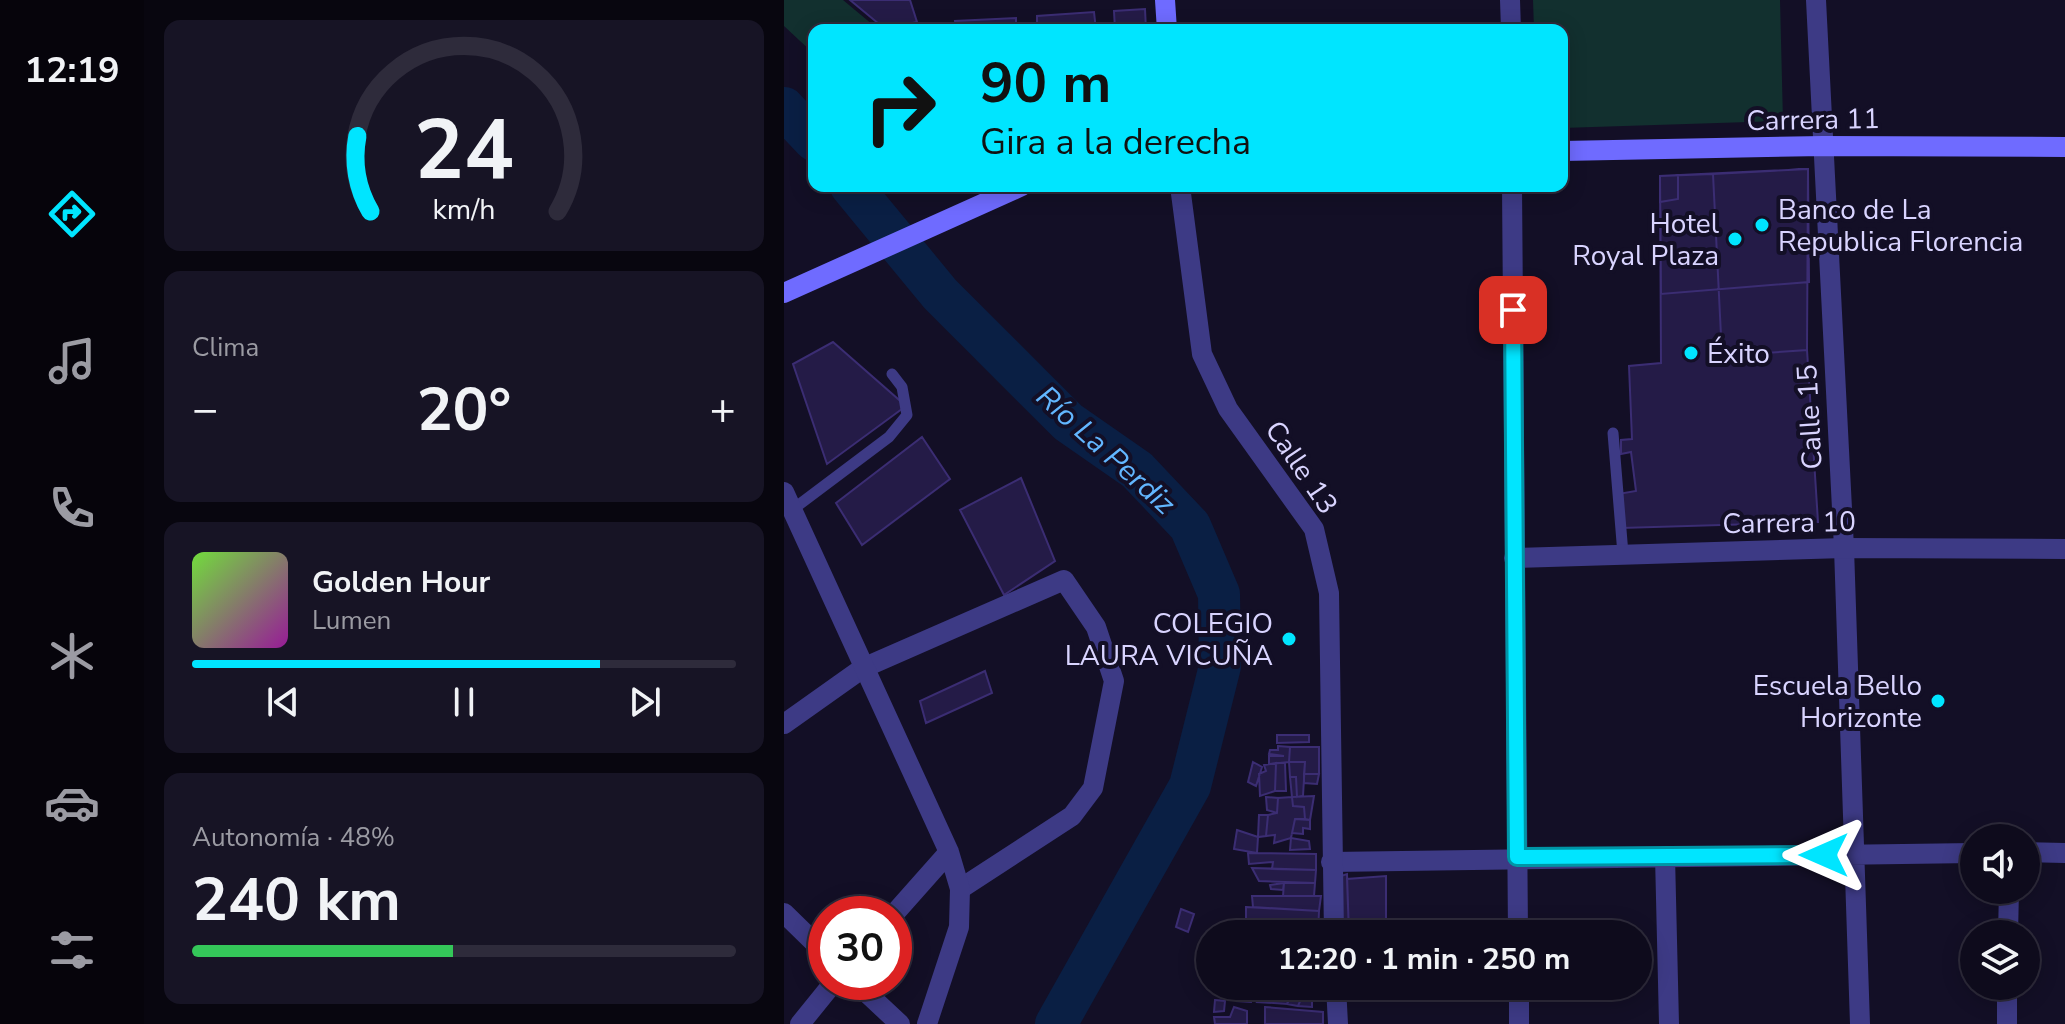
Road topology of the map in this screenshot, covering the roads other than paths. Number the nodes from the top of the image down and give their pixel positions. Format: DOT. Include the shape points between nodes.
graph roads {
  1 [pos="1510,0"];
  2 [pos="1816,0"];
  3 [pos="1511,24"];
  4 [pos="1823,146"];
  5 [pos="2065,147"];
  6 [pos="1568,151"];
  7 [pos="1009,192"];
  8 [pos="1181,192"];
  9 [pos="1512,192"];
  10 [pos="784,293"];
  11 [pos="892,374"];
  12 [pos="1613,433"];
  13 [pos="788,501"];
  14 [pos="1844,548"];
  15 [pos="2065,549"];
  16 [pos="1623,554"];
  17 [pos="1514,558"];
  18 [pos="863,668"];
  19 [pos="784,724"];
  20 [pos="949,852"];
  21 [pos="2040,852"];
  22 [pos="1960,853"];
  23 [pos="2065,853"];
  24 [pos="1856,854"];
  25 [pos="1665,856"];
  26 [pos="1517,857"];
  27 [pos="1331,862"];
  28 [pos="960,889"];
  29 [pos="910,896"];
  30 [pos="784,913"];
  31 [pos="1333,920"];
  32 [pos="1518,920"];
  33 [pos="808,936"];
  34 [pos="819,1000"];
  35 [pos="874,1000"];
  36 [pos="1337,1000"];
  37 [pos="1519,1000"];
  38 [pos="2007,1000"];
  39 [pos="800,1024"];
  40 [pos="900,1024"];
  41 [pos="927,1024"];
  42 [pos="1338,1024"];
  43 [pos="1519,1024"];
  44 [pos="1669,1024"];
  45 [pos="1860,1024"];
  46 [pos="2007,1024"];
  1 -- 3 [label="street"];
  2 -- 4 [label="street, Calle 15"];
  4 -- 5 [label="main road, Carrera 11"];
  4 -- 6 [label="main road, Carrera 11"];
  4 -- 14 [label="street, Calle 15"];
  7 -- 10 [label="main road"];
  8 -- 27 [label="street, Calle 13" via="1202,354 1228,409 1314,529 1329,593"];
  9 -- 17 [label="street"];
  11 -- 13 [label="lane" via="902,387 907,415 901,424"];
  12 -- 16 [label="lane"];
  13 -- 18 [label="street"];
  14 -- 15 [label="street, Carrera 10"];
  14 -- 16 [label="street, Carrera 10"];
  14 -- 24 [label="street, Calle 15"];
  16 -- 17 [label="street, Carrera 10"];
  17 -- 26 [label="street"];
  18 -- 19 [label="street"];
  18 -- 20 [label="street"];
  18 -- 28 [label="street" via="1064,580 1096,627 1114,681 1093,788 1072,816"];
  20 -- 28 [label="street"];
  20 -- 29 [label="street"];
  21 -- 23 [label="street"];
  22 -- 24 [label="street"];
  24 -- 25 [label="street"];
  24 -- 45 [label="street, Calle 15"];
  25 -- 26 [label="street"];
  25 -- 44 [label="street"];
  26 -- 27 [label="street"];
  26 -- 32 [label="street"];
  27 -- 31 [label="street, Calle 13"];
  28 -- 41 [label="street" via="959,927"];
  30 -- 33 [label="street"];
  34 -- 39 [label="street"];
  35 -- 40 [label="street"];
  36 -- 42 [label="street"];
  37 -- 43 [label="street"];
  38 -- 46 [label="street"];
}
